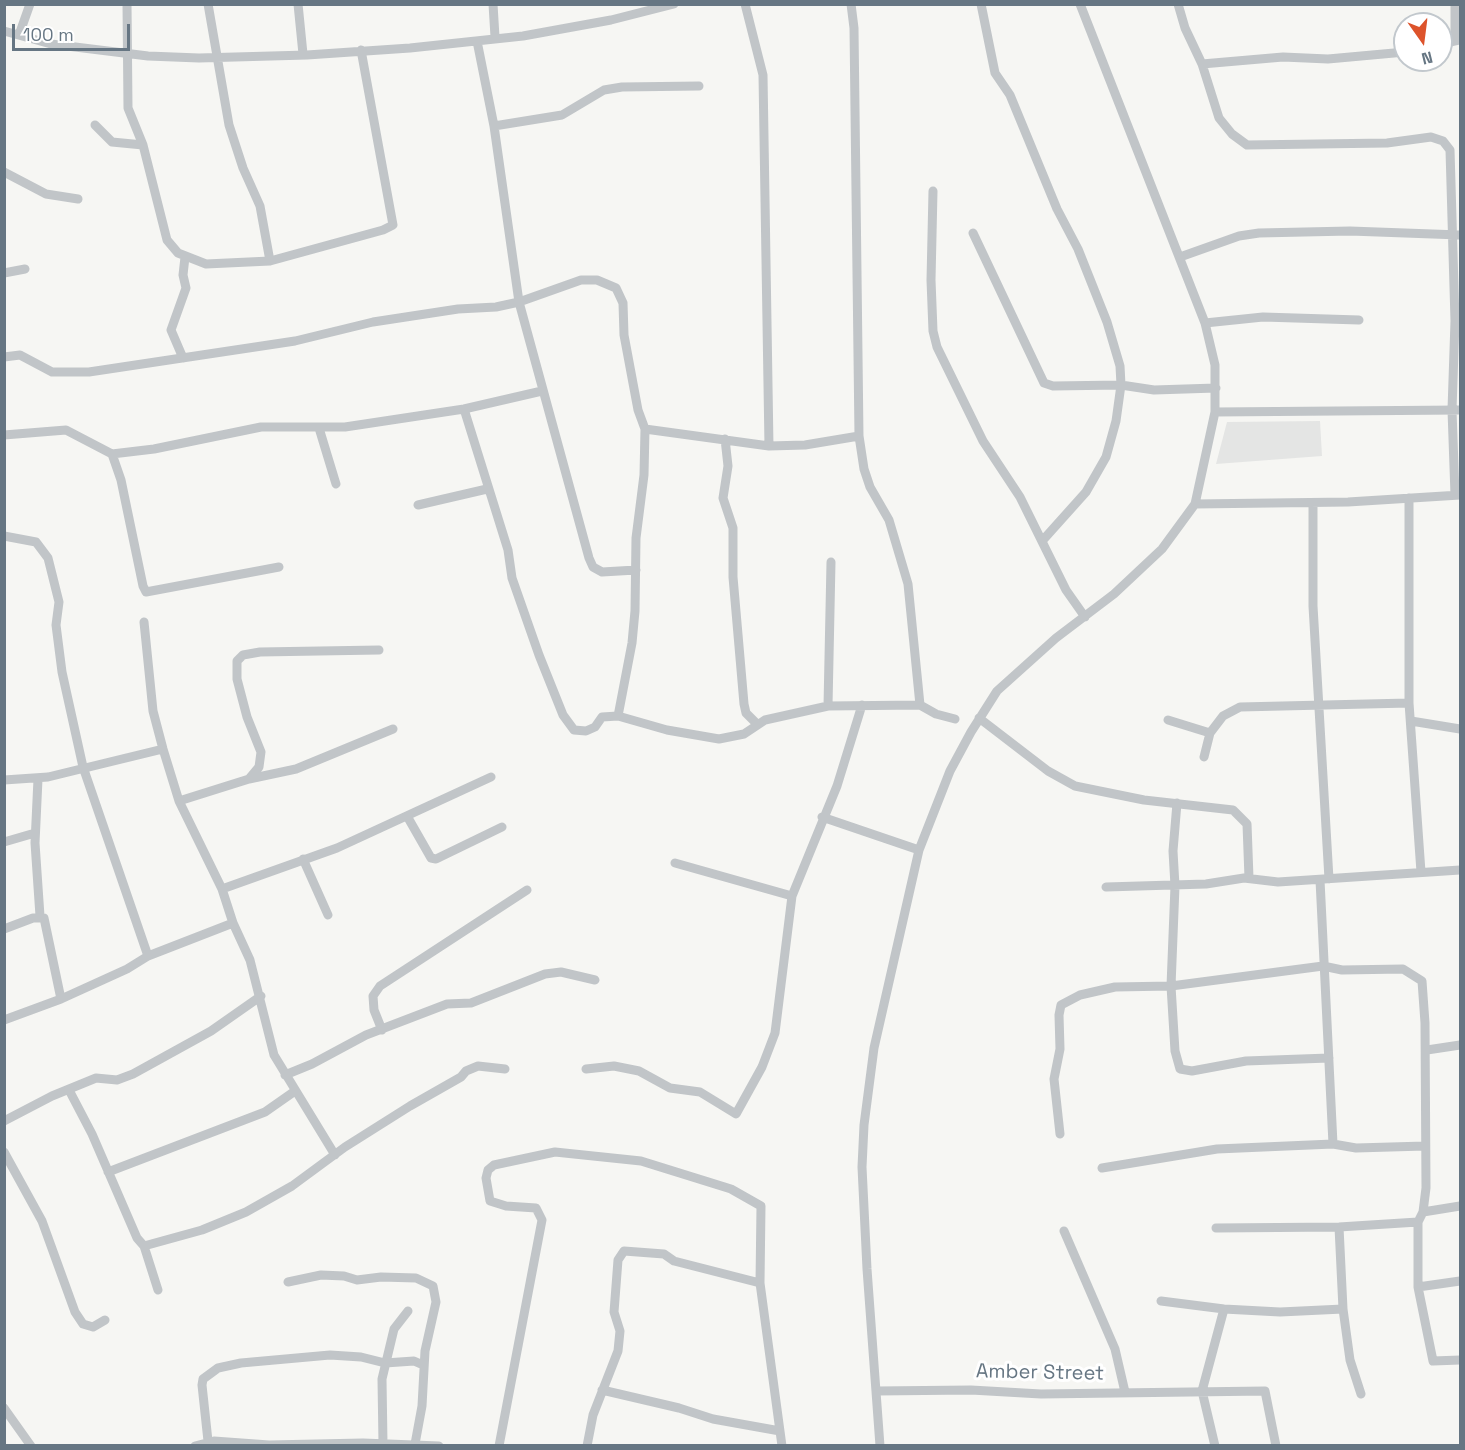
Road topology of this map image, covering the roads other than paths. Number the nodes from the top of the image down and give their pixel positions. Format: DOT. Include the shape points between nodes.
graph roads {
  1 [pos="30,4"];
  2 [pos="127,4"];
  3 [pos="208,4"];
  4 [pos="297,4"];
  5 [pos="494,4"];
  6 [pos="674,4"];
  7 [pos="745,4"];
  8 [pos="850,4"];
  9 [pos="981,4"];
  10 [pos="1080,4"];
  11 [pos="1178,4"];
  12 [pos="1455,4"];
  13 [pos="4,31"];
  14 [pos="19,35"];
  15 [pos="495,37"];
  16 [pos="1458,40"];
  17 [pos="477,41"];
  18 [pos="361,50"];
  19 [pos="1393,53"];
  20 [pos="129,54"];
  21 [pos="303,54"];
  22 [pos="218,58"];
  23 [pos="1202,64"];
  24 [pos="699,86"];
  25 [pos="95,125"];
  26 [pos="494,126"];
  27 [pos="143,145"];
  28 [pos="4,172"];
  29 [pos="933,191"];
  30 [pos="78,199"];
  31 [pos="974,233"];
  32 [pos="1457,235"];
  33 [pos="185,257"];
  34 [pos="1180,257"];
  35 [pos="270,261"];
  36 [pos="25,270"];
  37 [pos="4,273"];
  38 [pos="519,302"];
  39 [pos="1359,320"];
  40 [pos="1458,322"];
  41 [pos="1205,323"];
  42 [pos="4,357"];
  43 [pos="183,358"];
  44 [pos="1121,385"];
  45 [pos="1216,388"];
  46 [pos="542,391"];
  47 [pos="464,409"];
  48 [pos="1456,410"];
  49 [pos="1215,412"];
  50 [pos="319,428"];
  51 [pos="645,429"];
  52 [pos="4,435"];
  53 [pos="859,436"];
  54 [pos="725,439"];
  55 [pos="770,446"];
  56 [pos="112,454"];
  57 [pos="336,484"];
  58 [pos="487,489"];
  59 [pos="1458,495"];
  60 [pos="1409,498"];
  61 [pos="1313,503"];
  62 [pos="1195,504"];
  63 [pos="418,506"];
  64 [pos="4,536"];
  65 [pos="1043,540"];
  66 [pos="831,562"];
  67 [pos="279,567"];
  68 [pos="636,570"];
  69 [pos="1085,617"];
  70 [pos="144,622"];
  71 [pos="379,650"];
  72 [pos="1319,703"];
  73 [pos="1409,703"];
  74 [pos="862,705"];
  75 [pos="920,705"];
  76 [pos="828,706"];
  77 [pos="618,716"];
  78 [pos="979,718"];
  79 [pos="955,719"];
  80 [pos="1168,720"];
  81 [pos="1411,721"];
  82 [pos="756,723"];
  83 [pos="393,729"];
  84 [pos="1461,729"];
  85 [pos="1210,733"];
  86 [pos="163,749"];
  87 [pos="1204,757"];
  88 [pos="83,767"];
  89 [pos="490,777"];
  90 [pos="38,779"];
  91 [pos="249,779"];
  92 [pos="4,780"];
  93 [pos="179,801"];
  94 [pos="1177,803"];
  95 [pos="407,816"];
  96 [pos="822,817"];
  97 [pos="502,827"];
  98 [pos="35,833"];
  99 [pos="4,842"];
  100 [pos="919,850"];
  101 [pos="303,859"];
  102 [pos="675,863"];
  103 [pos="1461,870"];
  104 [pos="1421,872"];
  105 [pos="1249,878"];
  106 [pos="1325,879"];
  107 [pos="1175,886"];
  108 [pos="1106,887"];
  109 [pos="222,889"];
  110 [pos="527,890"];
  111 [pos="792,896"];
  112 [pos="328,915"];
  113 [pos="40,916"];
  114 [pos="233,923"];
  115 [pos="4,929"];
  116 [pos="148,956"];
  117 [pos="1323,966"];
  118 [pos="595,980"];
  119 [pos="1171,986"];
  120 [pos="261,996"];
  121 [pos="61,999"];
  122 [pos="4,1020"];
  123 [pos="382,1030"];
  124 [pos="1461,1045"];
  125 [pos="1427,1050"];
  126 [pos="1329,1058"];
  127 [pos="505,1069"];
  128 [pos="586,1069"];
  129 [pos="285,1075"];
  130 [pos="69,1090"];
  131 [pos="295,1091"];
  132 [pos="4,1121"];
  133 [pos="1059,1134"];
  134 [pos="1333,1144"];
  135 [pos="1425,1146"];
  136 [pos="4,1152"];
  137 [pos="335,1155"];
  138 [pos="1102,1168"];
  139 [pos="108,1172"];
  140 [pos="1461,1206"];
  141 [pos="1423,1212"];
  142 [pos="1418,1222"];
  143 [pos="1339,1227"];
  144 [pos="1216,1228"];
  145 [pos="1064,1231"];
  146 [pos="144,1246"];
  147 [pos="1461,1281"];
  148 [pos="288,1282"];
  149 [pos="760,1283"];
  150 [pos="1418,1287"];
  151 [pos="158,1290"];
  152 [pos="1161,1301"];
  153 [pos="1343,1309"];
  154 [pos="1224,1310"];
  155 [pos="408,1311"];
  156 [pos="105,1320"];
  157 [pos="1461,1360"];
  158 [pos="385,1363"];
  159 [pos="423,1365"];
  160 [pos="602,1390"];
  161 [pos="877,1391"];
  162 [pos="1202,1391"];
  163 [pos="1125,1392"];
  164 [pos="1362,1394"];
  165 [pos="4,1407"];
  166 [pos="780,1431"];
  167 [pos="208,1441"];
  168 [pos="415,1444"];
  169 [pos="390,1445"];
  170 [pos="31,1446"];
  171 [pos="195,1446"];
  172 [pos="439,1446"];
  173 [pos="499,1446"];
  174 [pos="587,1446"];
  175 [pos="783,1446"];
  176 [pos="880,1446"];
  177 [pos="1215,1446"];
  178 [pos="1276,1446"];
  1 -- 14 [label="street"];
  2 -- 20 [label="street"];
  3 -- 22 [label="street"];
  4 -- 21 [label="street"];
  5 -- 15 [label="street"];
  6 -- 15 [label="street" via="548,33"];
  7 -- 55 [label="street" via="763,75"];
  8 -- 53 [label="street" via="854,28"];
  9 -- 44 [label="street" via="995,73 1010,95 1057,209 1083,260 1107,322 1120,366"];
  10 -- 34 [label="street"];
  11 -- 23 [label="street"];
  12 -- 16 [label="street"];
  13 -- 14 [label="street"];
  14 -- 20 [label="street" via="67,47"];
  15 -- 17 [label="street"];
  17 -- 18 [label="street"];
  17 -- 26 [label="street"];
  18 -- 21 [label="street"];
  18 -- 35 [label="street" via="393,225"];
  19 -- 23 [label="street"];
  20 -- 22 [label="street"];
  20 -- 27 [label="street" via="128,108"];
  21 -- 22 [label="street"];
  22 -- 35 [label="street" via="229,125 260,206"];
  23 -- 32 [label="street" via="1219,117 1247,145 1387,143 1431,137 1443,141 1450,150"];
  24 -- 26 [label="street" via="604,90 562,115"];
  25 -- 27 [label="street" via="112,142"];
  26 -- 38 [label="street"];
  27 -- 33 [label="street" via="167,240"];
  28 -- 30 [label="street" via="46,194"];
  29 -- 65 [label="street" via="931,280 937,347 983,441"];
  31 -- 44 [label="street" via="1041,380 1053,386"];
  32 -- 34 [label="street" via="1259,233"];
  32 -- 40 [label="street"];
  33 -- 35 [label="street" via="206,264"];
  33 -- 43 [label="street" via="186,288 171,330"];
  34 -- 41 [label="street"];
  36 -- 37 [label="street"];
  38 -- 43 [label="street" via="373,322 295,341"];
  38 -- 46 [label="street"];
  38 -- 51 [label="street" via="581,280 597,280 616,288 622,303 638,410"];
  39 -- 41 [label="street" via="1263,317"];
  40 -- 48 [label="street"];
  41 -- 45 [label="street"];
  42 -- 43 [label="street" via="20,355 52,372 81,373"];
  44 -- 45 [label="street" via="1154,390"];
  44 -- 65 [label="street" via="1116,421 1098,474"];
  45 -- 49 [label="street"];
  46 -- 47 [label="street"];
  46 -- 68 [label="street" via="593,567 602,572"];
  47 -- 50 [label="street"];
  47 -- 58 [label="street"];
  48 -- 49 [label="street"];
  48 -- 59 [label="street"];
  49 -- 62 [label="street"];
  50 -- 56 [label="street" via="261,427"];
  50 -- 57 [label="street"];
  51 -- 54 [label="street"];
  51 -- 68 [label="street"];
  52 -- 56 [label="street" via="66,430"];
  53 -- 55 [label="street"];
  53 -- 75 [label="street" via="864,469 889,520 908,584"];
  54 -- 55 [label="street"];
  54 -- 82 [label="street" via="728,466 723,498 733,528 733,577 744,704 746,713"];
  56 -- 67 [label="street" via="146,592"];
  58 -- 63 [label="street"];
  58 -- 77 [label="street" via="508,550 512,578 563,715 574,730 586,731 602,717"];
  59 -- 60 [label="street"];
  60 -- 61 [label="street"];
  60 -- 73 [label="street"];
  61 -- 62 [label="street"];
  61 -- 72 [label="street" via="1313,606"];
  62 -- 69 [label="street" via="1162,549"];
  64 -- 88 [label="street" via="36,542 48,558 58,602 56,625 62,672"];
  65 -- 69 [label="street" via="1066,590"];
  66 -- 76 [label="street"];
  68 -- 77 [label="street" via="632,643"];
  69 -- 78 [label="street" via="1004,684"];
  70 -- 86 [label="street" via="153,711"];
  71 -- 91 [label="street" via="243,655 237,661 237,679 261,752 259,767"];
  72 -- 73 [label="street"];
  72 -- 85 [label="street" via="1240,707 1223,716"];
  72 -- 106 [label="street"];
  73 -- 81 [label="street"];
  74 -- 75 [label="street"];
  74 -- 76 [label="street"];
  74 -- 96 [label="street" via="837,786"];
  75 -- 79 [label="street"];
  76 -- 82 [label="street"];
  77 -- 82 [label="street" via="703,738 738,735"];
  78 -- 94 [label="street" via="1063,781 1086,789"];
  78 -- 100 [label="street" via="950,771"];
  80 -- 85 [label="street"];
  81 -- 84 [label="street"];
  81 -- 104 [label="street"];
  83 -- 91 [label="street" via="296,769"];
  85 -- 87 [label="street"];
  86 -- 88 [label="street"];
  86 -- 93 [label="street"];
  88 -- 90 [label="street"];
  88 -- 116 [label="street"];
  89 -- 95 [label="street"];
  90 -- 92 [label="street"];
  90 -- 98 [label="street"];
  91 -- 93 [label="street"];
  93 -- 109 [label="street"];
  94 -- 105 [label="street" via="1233,810 1243,818 1248,832"];
  94 -- 107 [label="street"];
  95 -- 97 [label="street" via="431,858 436,859"];
  95 -- 101 [label="street"];
  96 -- 100 [label="street"];
  96 -- 111 [label="street"];
  98 -- 99 [label="street"];
  98 -- 113 [label="street"];
  100 -- 161 [label="street" via="867,1083 862,1167"];
  101 -- 109 [label="street"];
  101 -- 112 [label="street"];
  102 -- 111 [label="street"];
  103 -- 104 [label="street"];
  104 -- 106 [label="street"];
  105 -- 106 [label="street" via="1268,882"];
  105 -- 107 [label="street"];
  106 -- 117 [label="street"];
  107 -- 108 [label="street"];
  107 -- 119 [label="street"];
  109 -- 114 [label="street"];
  110 -- 123 [label="street" via="380,986 373,996"];
  111 -- 128 [label="street" via="775,1033 762,1067 736,1114 700,1092 670,1088 639,1071 614,1066"];
  113 -- 115 [label="street"];
  113 -- 121 [label="street" via="46,921"];
  114 -- 116 [label="street"];
  114 -- 120 [label="street"];
  116 -- 121 [label="street"];
  117 -- 119 [label="street"];
  117 -- 125 [label="street" via="1342,970 1403,969 1422,981"];
  117 -- 126 [label="street"];
  118 -- 123 [label="street" via="561,972 545,974 471,1004 447,1004"];
  119 -- 126 [label="street" via="1175,1051 1180,1069 1192,1071 1246,1061"];
  119 -- 133 [label="street" via="1115,987 1080,995 1062,1005 1054,1079"];
  120 -- 129 [label="street" via="270,1045"];
  120 -- 130 [label="street" via="211,1031 133,1074 117,1080 96,1078"];
  121 -- 122 [label="street"];
  123 -- 129 [label="street"];
  124 -- 125 [label="street"];
  125 -- 135 [label="street"];
  126 -- 134 [label="street"];
  127 -- 137 [label="street" via="478,1066 466,1071"];
  129 -- 131 [label="street"];
  130 -- 132 [label="street"];
  130 -- 139 [label="street"];
  131 -- 137 [label="street"];
  131 -- 139 [label="street" via="266,1112"];
  134 -- 135 [label="street" via="1356,1148"];
  134 -- 138 [label="street" via="1217,1149"];
  135 -- 141 [label="street"];
  136 -- 156 [label="street" via="38,1213 82,1324 93,1327"];
  137 -- 146 [label="street" via="246,1212 202,1230"];
  139 -- 146 [label="street"];
  140 -- 141 [label="street"];
  141 -- 142 [label="street"];
  142 -- 143 [label="street"];
  142 -- 150 [label="street"];
  143 -- 144 [label="street"];
  143 -- 153 [label="street"];
  145 -- 163 [label="street" via="1115,1349"];
  146 -- 151 [label="street"];
  147 -- 150 [label="street"];
  148 -- 159 [label="street" via="321,1275 357,1280 416,1278 428,1282 435,1289 436,1302"];
  149 -- 160 [label="street" via="674,1261 664,1254 624,1251 618,1260 614,1312 620,1341"];
  149 -- 166 [label="street"];
  149 -- 173 [label="street" via="761,1206 731,1189 641,1161 562,1152 544,1152 494,1165 486,1178 490,1201 536,1208 542,1220"];
  150 -- 157 [label="street" via="1433,1361"];
  152 -- 154 [label="street"];
  153 -- 154 [label="street"];
  153 -- 164 [label="street" via="1350,1360"];
  154 -- 162 [label="street"];
  155 -- 158 [label="street" via="394,1329"];
  158 -- 159 [label="street" via="414,1361"];
  158 -- 167 [label="street" via="361,1357 323,1356 218,1368 209,1373 202,1385"];
  158 -- 169 [label="street" via="382,1379"];
  159 -- 168 [label="street" via="422,1406"];
  160 -- 166 [label="street" via="713,1419"];
  160 -- 174 [label="street"];
  161 -- 163 [label="street, Amber Street"];
  161 -- 176 [label="street"];
  162 -- 163 [label="street, Amber Street"];
  162 -- 177 [label="street"];
  162 -- 178 [label="street, Amber Street" via="1265,1391"];
  165 -- 170 [label="street"];
  166 -- 175 [label="street"];
  167 -- 169 [label="street"];
  167 -- 171 [label="street"];
  168 -- 169 [label="street"];
  168 -- 172 [label="street"];
}
